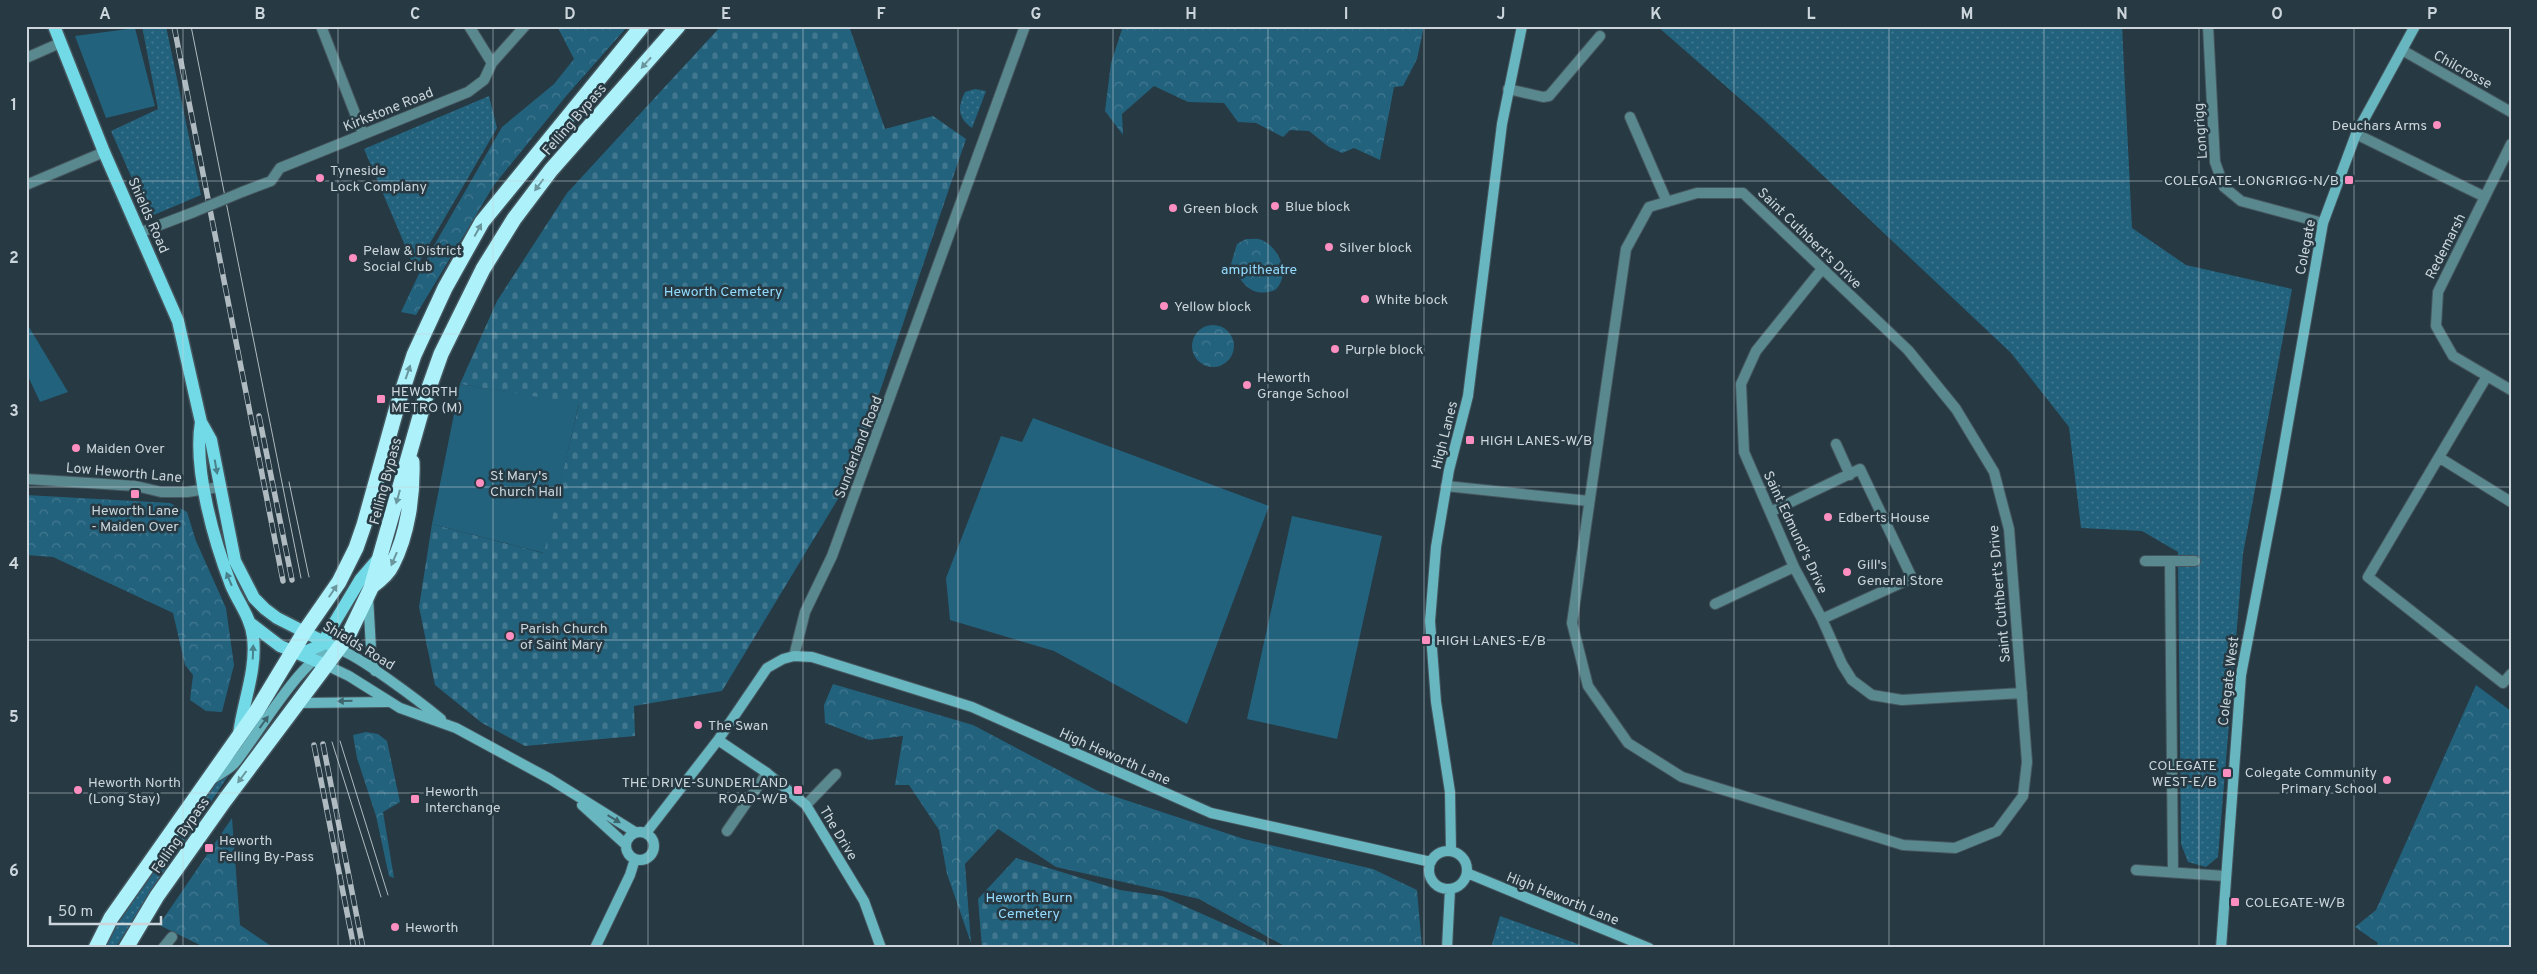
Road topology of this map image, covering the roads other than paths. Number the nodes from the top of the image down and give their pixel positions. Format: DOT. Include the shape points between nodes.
graph roads {
  1 [pos="54,26"];
  2 [pos="322,26"];
  3 [pos="469,26"];
  4 [pos="525,26"];
  5 [pos="642,26"];
  6 [pos="678,26"];
  7 [pos="1026,26"];
  8 [pos="1522,26"];
  9 [pos="2208,26"];
  10 [pos="2415,26"];
  11 [pos="1600,36"];
  12 [pos="60,43"];
  13 [pos="2402,50"];
  14 [pos="26,58"];
  15 [pos="492,64"];
  16 [pos="1508,89"];
  17 [pos="2511,112"];
  18 [pos="1630,117"];
  19 [pos="363,134"];
  20 [pos="2356,134"];
  21 [pos="2511,144"];
  22 [pos="104,152"];
  23 [pos="26,185"];
  24 [pos="2485,197"];
  25 [pos="1667,202"];
  26 [pos="2323,223"];
  27 [pos="139,234"];
  28 [pos="1822,269"];
  29 [pos="2487,376"];
  30 [pos="2511,390"];
  31 [pos="201,422"];
  32 [pos="412,443"];
  33 [pos="1836,444"];
  34 [pos="2440,458"];
  35 [pos="1850,475"];
  36 [pos="26,478"];
  37 [pos="1446,486"];
  38 [pos="220,487"];
  39 [pos="205,489"];
  40 [pos="2276,492"];
  41 [pos="1589,501"];
  42 [pos="2511,502"];
  43 [pos="1770,512"];
  44 [pos="381,557"];
  45 [pos="2145,561"];
  46 [pos="2170,561"];
  47 [pos="2195,561"];
  48 [pos="1794,567"];
  49 [pos="370,592"];
  50 [pos="1715,604"];
  51 [pos="1822,619"];
  52 [pos="250,623"];
  53 [pos="305,631"];
  54 [pos="324,640"];
  55 [pos="338,649"];
  56 [pos="293,651"];
  57 [pos="794,656"];
  58 [pos="320,663"];
  59 [pos="375,671"];
  60 [pos="2511,674"];
  61 [pos="2022,693"];
  62 [pos="389,702"];
  63 [pos="300,703"];
  64 [pos="445,723"];
  65 [pos="239,734"];
  66 [pos="718,740"];
  67 [pos="767,773"];
  68 [pos="836,774"];
  69 [pos="207,782"];
  70 [pos="563,788"];
  71 [pos="806,805"];
  72 [pos="726,831"];
  73 [pos="635,832"];
  74 [pos="646,833"];
  75 [pos="625,844"];
  76 [pos="1451,851"];
  77 [pos="635,859"];
  78 [pos="1431,862"];
  79 [pos="2136,870"];
  80 [pos="2172,871"];
  81 [pos="1467,873"];
  82 [pos="2225,876"];
  83 [pos="1450,889"];
  84 [pos="172,937"];
  85 [pos="96,948"];
  86 [pos="126,948"];
  87 [pos="163,948"];
  88 [pos="595,948"];
  89 [pos="881,948"];
  90 [pos="1447,948"];
  91 [pos="1649,948"];
  92 [pos="2221,948"];
  1 -- 12 [label="main road, Shields Road"];
  2 -- 19 [label="street"];
  3 -- 15 [label="street"];
  4 -- 15 [label="street, Kirkstone Road"];
  53 -- 5 [label="highway, Felling Bypass, one-way" via="339,582 356,548 396,406 414,355 445,288 482,222"];
  6 -- 32 [label="highway, Felling Bypass, one-way" via="551,170 482,269 441,354"];
  7 -- 57 [label="street, Sunderland Road" via="836,547 805,612"];
  8 -- 16 [label="street, High Lanes"];
  9 -- 26 [label="street, Longrigg" via="2215,162 2224,186 2241,201"];
  10 -- 13 [label="street, Colegate"];
  11 -- 16 [label="street" via="1549,96"];
  12 -- 14 [label="street"];
  12 -- 22 [label="main road, Shields Road"];
  13 -- 17 [label="street, Chilcrosse"];
  13 -- 20 [label="street, Colegate"];
  15 -- 19 [label="street, Kirkstone Road" via="484,80 468,92"];
  16 -- 37 [label="street, High Lanes" via="1493,184 1468,396"];
  18 -- 25 [label="street"];
  19 -- 27 [label="street, Kirkstone Road, bridge" via="280,168 271,181"];
  20 -- 24 [label="street"];
  20 -- 26 [label="street, Colegate"];
  21 -- 24 [label="street, Redemarsh"];
  22 -- 23 [label="street"];
  22 -- 27 [label="main road, Shields Road"];
  24 -- 29 [label="street, Redemarsh" via="2438,292 2436,326 2453,356"];
  25 -- 28 [label="street, Saint Cuthbert's Drive" via="1697,193 1743,193"];
  25 -- 41 [label="street, Saint Cuthbert's Drive" via="1649,207 1626,248"];
  26 -- 40 [label="street, Colegate"];
  27 -- 31 [label="main road, Shields Road" via="178,321"];
  28 -- 43 [label="street, Saint Edmund's Drive" via="1756,351 1741,384 1744,452"];
  28 -- 61 [label="street, Saint Cuthbert's Drive" via="1908,350 1956,409 1994,472 2009,529"];
  29 -- 30 [label="street, Redemarsh"];
  29 -- 34 [label="street"];
  31 -- 38 [label="main road, one-way" via="211,440"];
  31 -- 39 [label="main road" via="197,443"];
  32 -- 44 [label="highway, Felling Bypass, one-way"];
  32 -- 49 [label="highway, one-way" via="412,489 399,548 389,570"];
  33 -- 35 [label="street"];
  34 -- 42 [label="street"];
  34 -- 60 [label="street" via="2368,577 2503,683"];
  35 -- 43 [label="street"];
  35 -- 51 [label="street" via="1860,470 1912,578"];
  36 -- 39 [label="street, Low Heworth Lane" via="136,486 161,492"];
  37 -- 41 [label="street"];
  37 -- 76 [label="street, High Lanes" via="1436,547 1430,621 1436,702 1450,792"];
  38 -- 39 [label="street, Low Heworth Lane"];
  38 -- 53 [label="main road, Shields Road" via="235,561 254,598 277,618"];
  52 -- 39 [label="main road, one-way" via="222,562"];
  40 -- 82 [label="street, Colegate West" via="2241,675"];
  41 -- 61 [label="street, Saint Cuthbert's Drive" via="1572,623 1588,686 1628,743 1682,777 1903,845 1955,848 1997,831 2023,796 2027,762"];
  43 -- 48 [label="street, Saint Edmund's Drive"];
  44 -- 49 [label="highway, Felling Bypass"];
  44 -- 54 [label="main road" via="360,580"];
  45 -- 46 [label="street"];
  46 -- 47 [label="street"];
  46 -- 80 [label="street"];
  48 -- 50 [label="street"];
  48 -- 51 [label="street, Saint Edmund's Drive"];
  49 -- 55 [label="highway, Felling Bypass"];
  49 -- 59 [label="street" via="371,649"];
  51 -- 61 [label="street, Saint Edmund's Drive" via="1852,680 1872,695 1902,700"];
  52 -- 56 [label="main road, Shields Road" via="269,639"];
  65 -- 52 [label="main road, one-way" via="253,659"];
  53 -- 54 [label="main road, Shields Road"];
  53 -- 56 [label="highway, Felling Bypass"];
  54 -- 55 [label="main road, Shields Road"];
  54 -- 56 [label="main road" via="312,650"];
  55 -- 58 [label="highway, Felling Bypass"];
  55 -- 59 [label="street, Shields Road"];
  56 -- 58 [label="main road, Shields Road"];
  56 -- 65 [label="highway, Felling Bypass"];
  57 -- 66 [label="street" via="767,668"];
  57 -- 78 [label="street, High Heworth Lane" via="812,657 972,707 1211,813"];
  58 -- 62 [label="street, Shields Road" via="349,676"];
  58 -- 63 [label="highway, Felling Bypass"];
  69 -- 58 [label="street, one-way" via="233,766 285,693"];
  59 -- 64 [label="street, Shields Road"];
  62 -- 63 [label="street, one-way"];
  62 -- 64 [label="street, Shields Road"];
  63 -- 86 [label="highway, Felling Bypass, one-way" via="225,800"];
  64 -- 70 [label="street, Shields Road"];
  65 -- 69 [label="highway, Felling Bypass"];
  66 -- 67 [label="street, The Drive"];
  66 -- 74 [label="street"];
  67 -- 71 [label="street, The Drive"];
  67 -- 72 [label="street"];
  68 -- 71 [label="street"];
  69 -- 85 [label="highway, Felling Bypass" via="111,918"];
  70 -- 73 [label="street, Shields Road, one-way"];
  70 -- 75 [label="street, Shields Road"];
  71 -- 89 [label="street, The Drive" via="864,901"];
  73 -- 74 [label="street"];
  73 -- 75 [label="street"];
  74 -- 77 [label="street" via="654,842 653,852 646,859"];
  75 -- 77 [label="street" via="629,856"];
  76 -- 78 [label="street" via="1442,852"];
  76 -- 81 [label="street" via="1463,858"];
  77 -- 88 [label="street"];
  78 -- 83 [label="street" via="1429,871 1433,882 1438,887"];
  79 -- 80 [label="street"];
  80 -- 82 [label="street"];
  81 -- 83 [label="street" via="1462,883"];
  81 -- 91 [label="street, High Heworth Lane"];
  82 -- 92 [label="street, Colegate West"];
  83 -- 90 [label="street"];
  84 -- 87 [label="street"];
}
